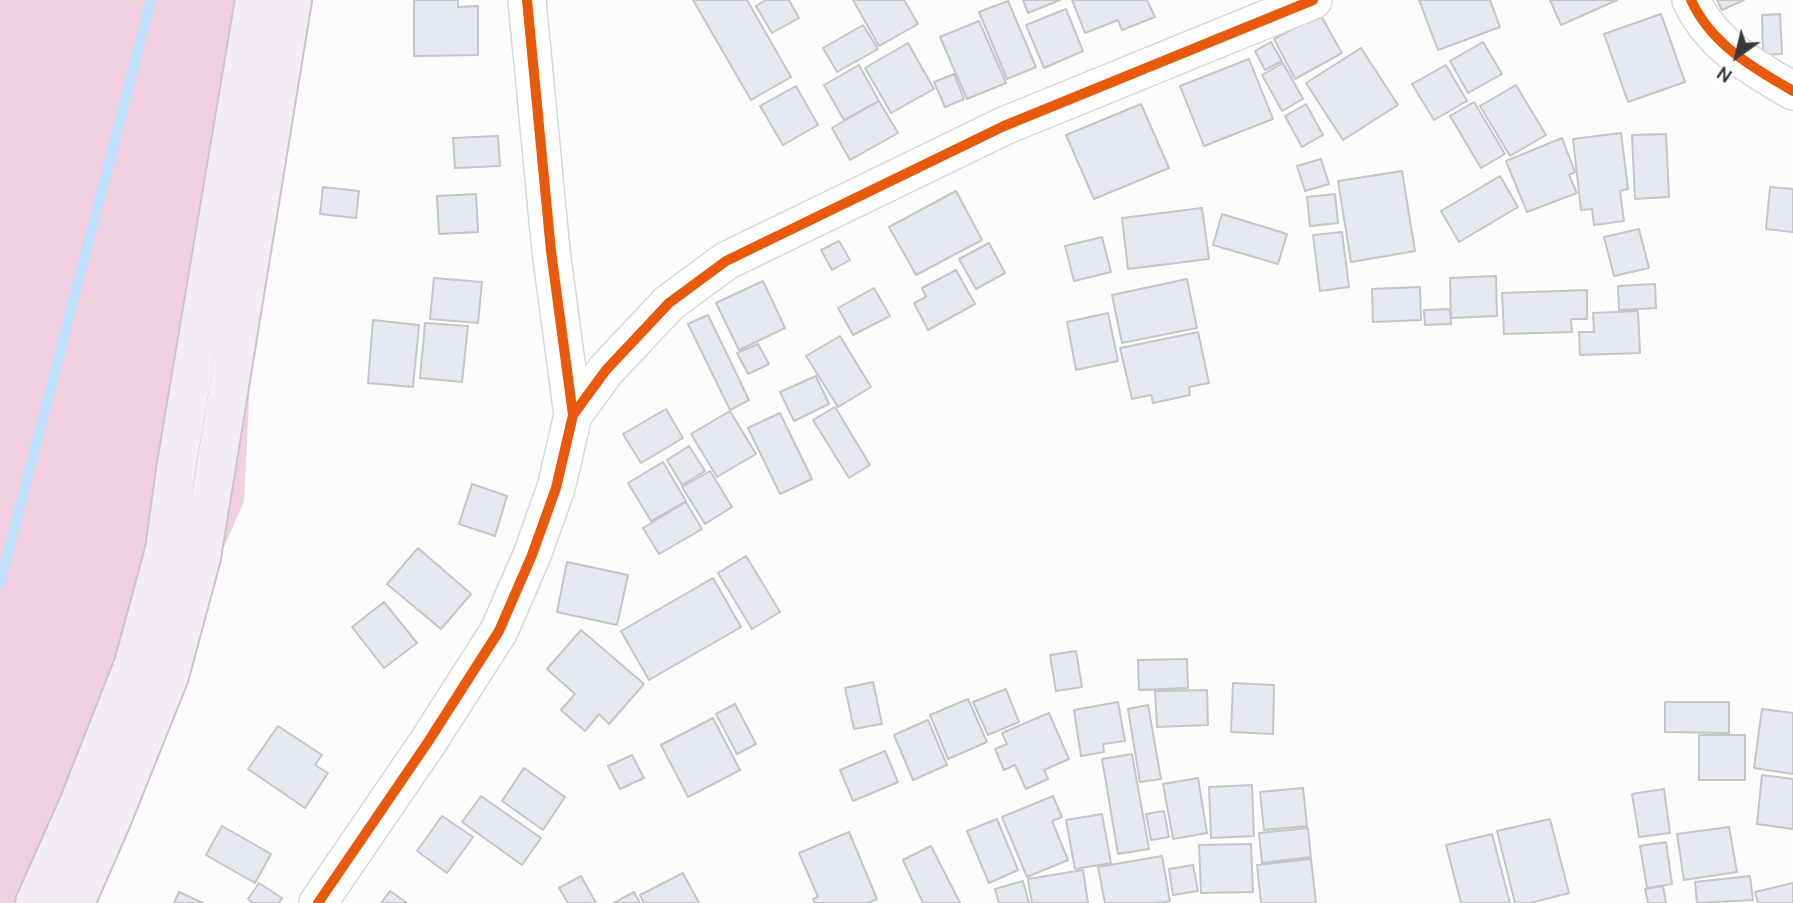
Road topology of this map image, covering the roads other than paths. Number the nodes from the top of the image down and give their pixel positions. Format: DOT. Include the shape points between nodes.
graph roads {
  1 [pos="255,0"];
  2 [pos="292,0"];
  3 [pos="527,0"];
  4 [pos="1313,0"];
  5 [pos="1691,0"];
  6 [pos="1793,91"];
  7 [pos="573,415"];
  8 [pos="35,903"];
  9 [pos="75,903"];
  10 [pos="318,903"];
  1 -- 8 [label="highway" via="165,550 134,664"];
  2 -- 9 [label="highway" via="201,557 169,676"];
  3 -- 7 [label="street" via="551,251"];
  4 -- 7 [label="street" via="1003,126 726,261 668,303 606,370"];
  5 -- 6 [label="street" via="1699,18 1742,62"];
  7 -- 10 [label="street" via="556,488 499,631"];
}
